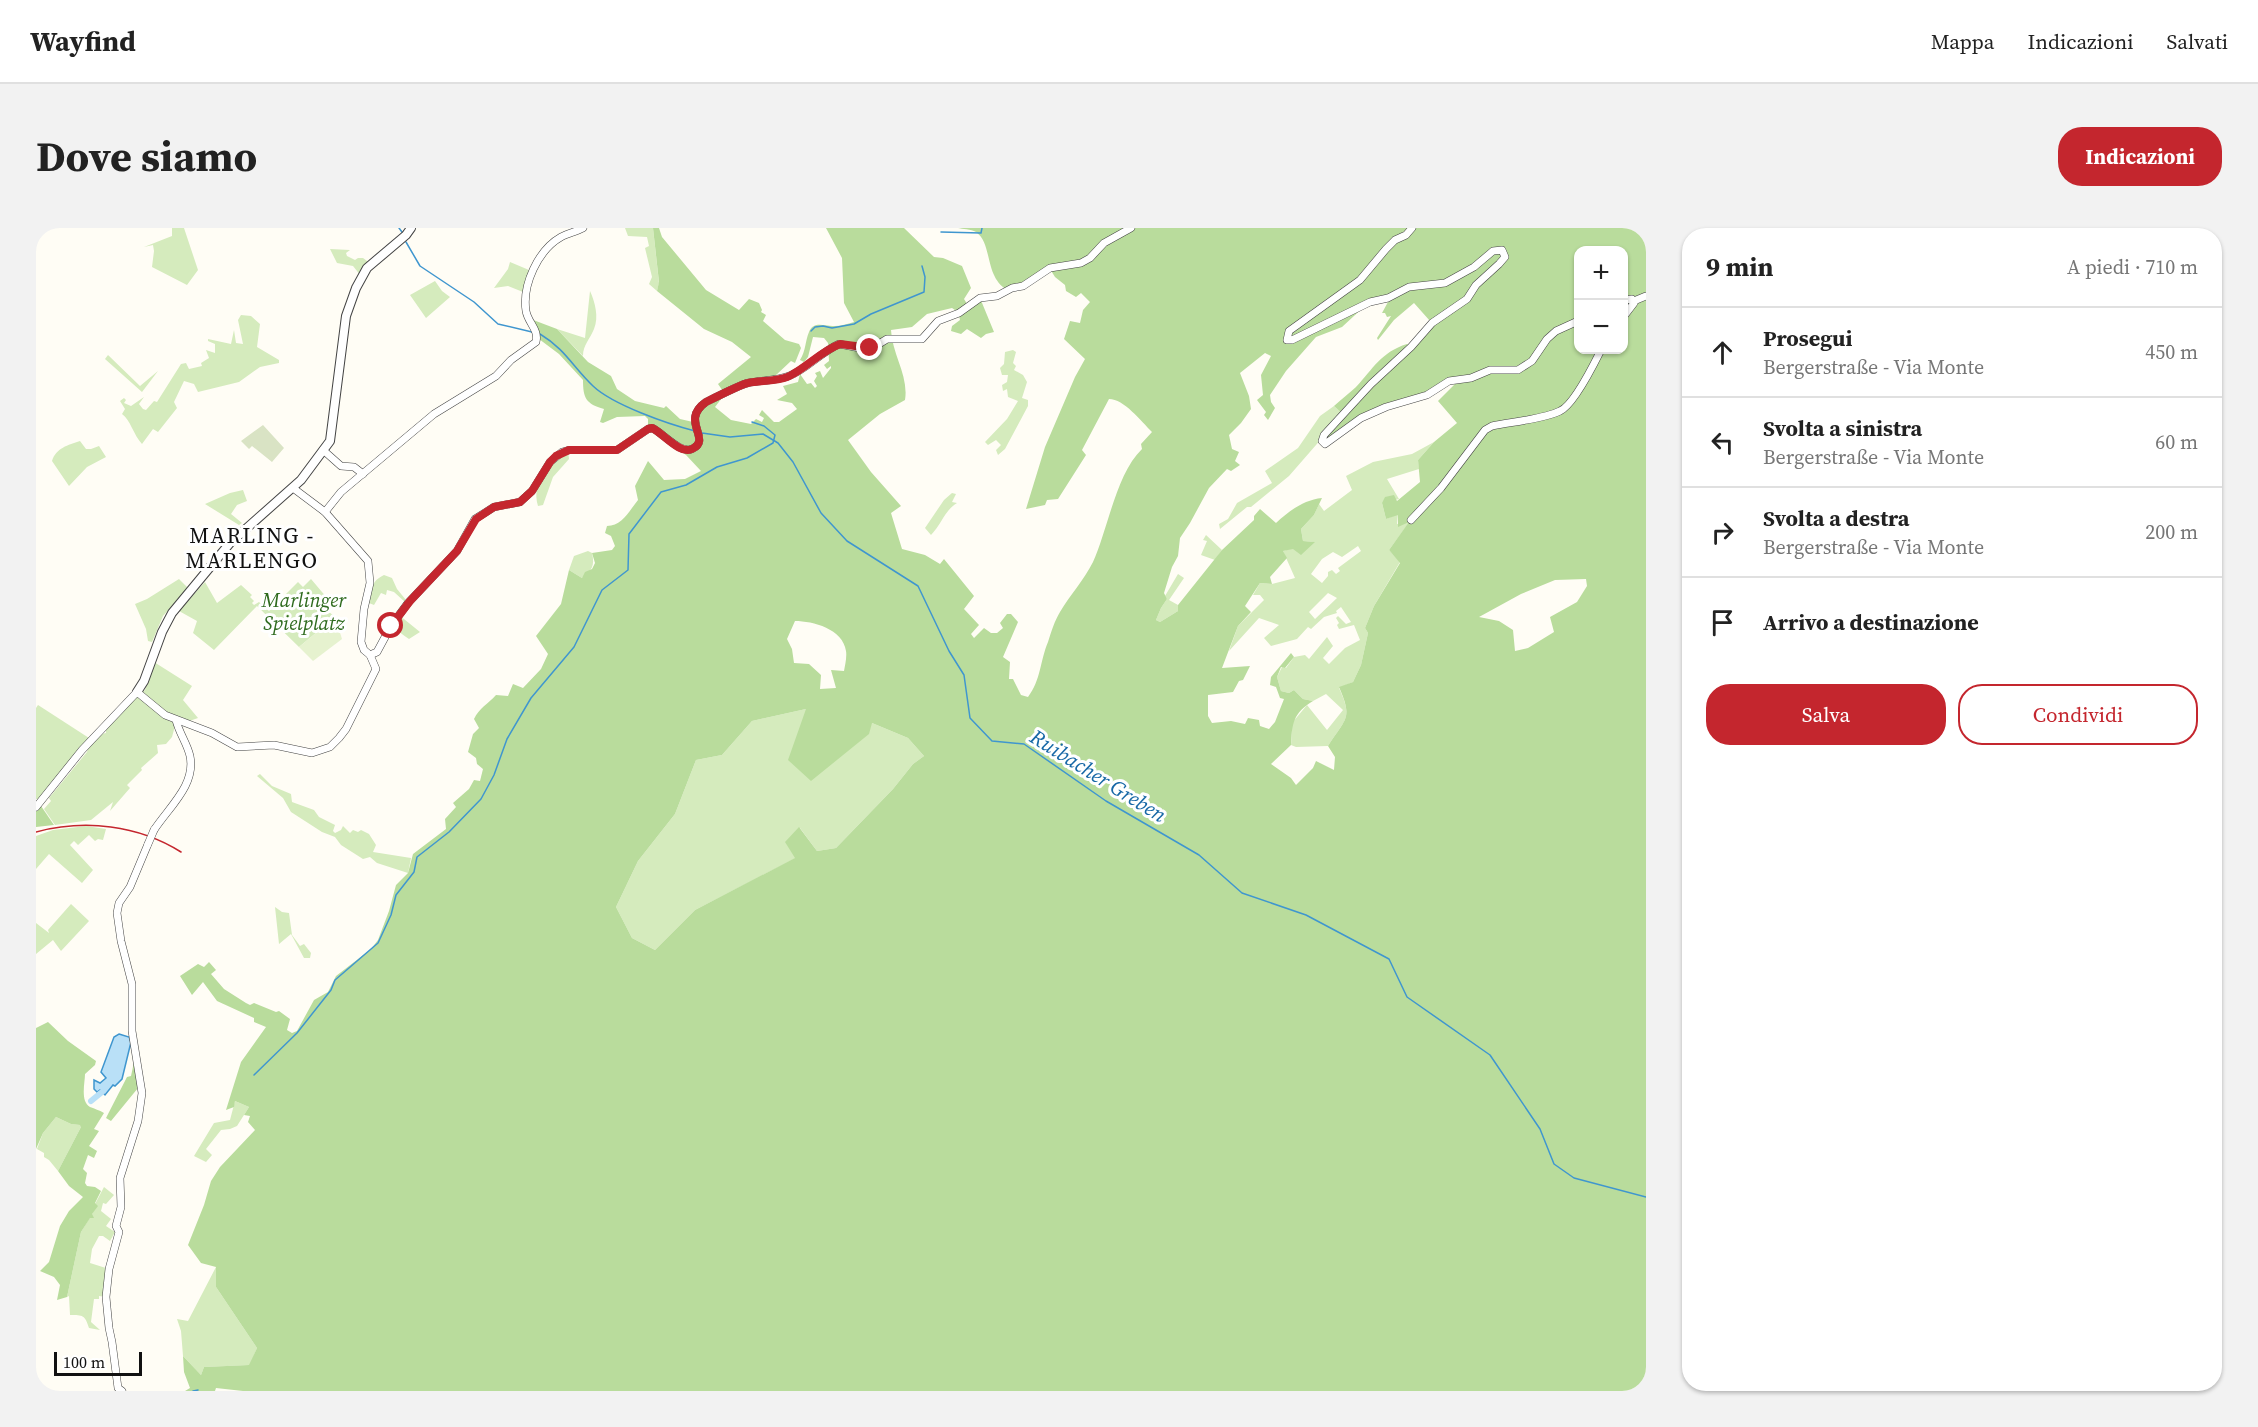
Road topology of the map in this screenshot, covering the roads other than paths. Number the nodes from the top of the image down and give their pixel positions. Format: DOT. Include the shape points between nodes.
graph roads {
  1 [pos="411,228"];
  2 [pos="583,228"];
  3 [pos="1131,228"];
  4 [pos="1412,228"];
  5 [pos="1646,296"];
  6 [pos="1628,298"];
  7 [pos="1634,301"];
  8 [pos="1628,311"];
  9 [pos="1574,323"];
  10 [pos="1599,354"];
  11 [pos="324,450"];
  12 [pos="363,474"];
  13 [pos="293,488"];
  14 [pos="326,512"];
  15 [pos="1410,520"];
  16 [pos="370,655"];
  17 [pos="137,692"];
  18 [pos="176,720"];
  19 [pos="36,807"];
  20 [pos="122,1391"];
  1 -- 11 [label="street" via="367,268 356,288 346,316 333,430"];
  2 -- 12 [label="street" via="561,237 534,265 526,311 537,333 536,342 516,355 496,376 434,414"];
  3 -- 16 [label="street" via="1104,243 1081,264 1050,268 1023,286 980,298 959,314 938,321 922,339 887,339 865,349 840,344 790,376 738,386 706,402 695,414 700,439 692,449 680,447 652,428 617,450 562,452 520,502 494,507 476,519 457,551 408,603 377,652"];
  4 -- 9 [label="street" via="1395,240 1360,280 1289,331 1287,340 1370,302 1409,288 1444,283 1493,251 1502,250 1505,257 1467,299 1432,323 1362,393 1323,435 1325,444 1361,418 1427,394 1449,381 1490,370 1518,370 1532,361 1556,331"];
  5 -- 7 [label="street"];
  6 -- 7 [label="street"];
  7 -- 8 [label="street"];
  10 -- 15 [label="street" via="1565,409 1485,430 1441,488"];
  11 -- 12 [label="street" via="341,466 354,467"];
  11 -- 13 [label="street"];
  12 -- 14 [label="street" via="341,492"];
  13 -- 14 [label="street"];
  13 -- 17 [label="street" via="230,543 172,613"];
  14 -- 16 [label="street" via="368,561 370,583 361,642"];
  16 -- 18 [label="street" via="376,669 346,729 330,747 320,751 312,753 274,745 237,747"];
  17 -- 18 [label="street"];
  17 -- 19 [label="street" via="82,750"];
  18 -- 20 [label="street, bridge" via="190,755 191,774 154,830 117,913 132,984 132,1031 142,1089 138,1121 120,1178 121,1207 116,1226 119,1232 106,1298 118,1388"];
}
